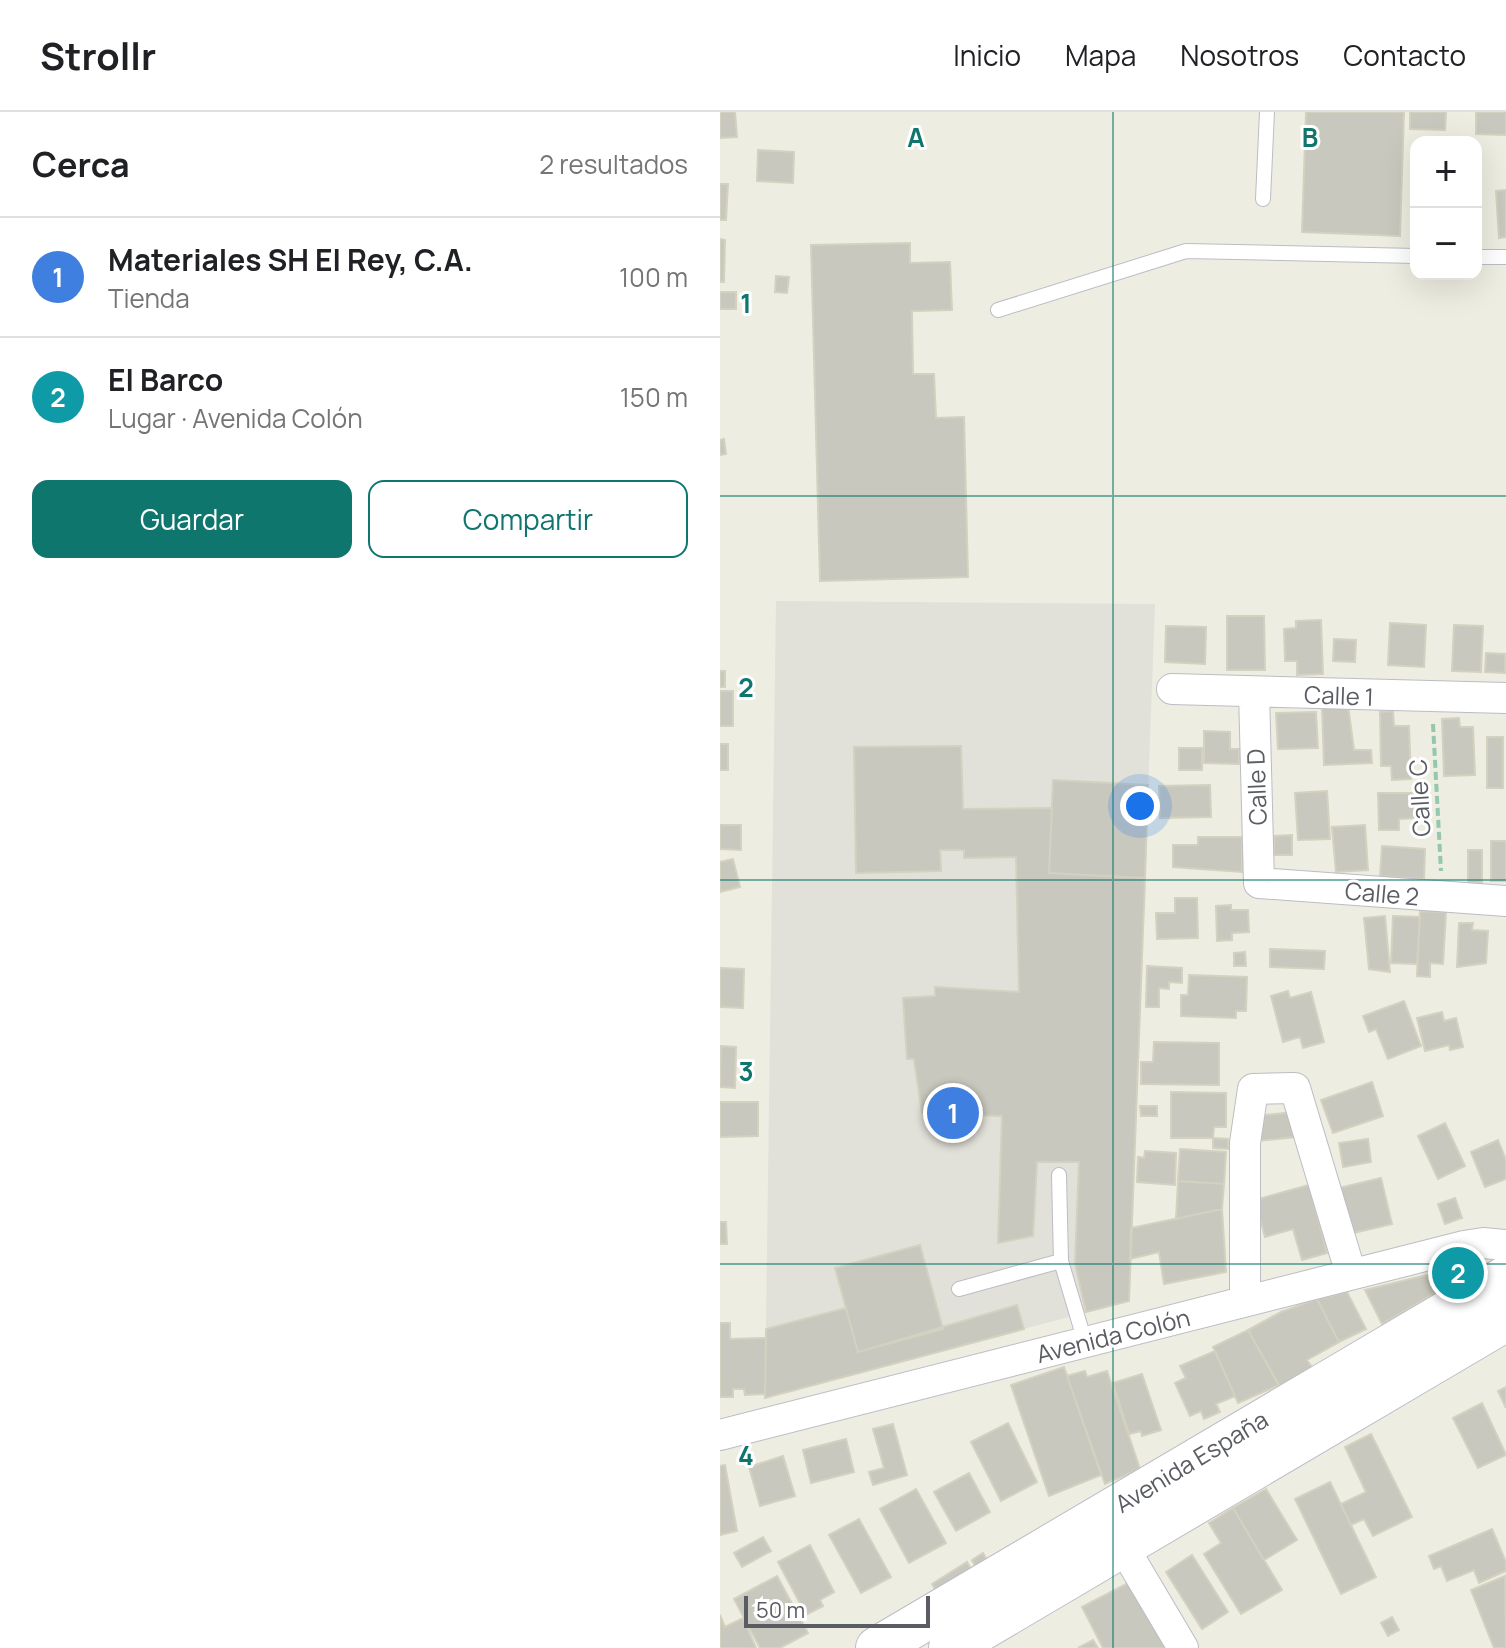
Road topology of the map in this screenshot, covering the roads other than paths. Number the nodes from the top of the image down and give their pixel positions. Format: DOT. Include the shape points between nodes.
graph roads {
  1 [pos="1267,112"];
  2 [pos="1263,199"];
  3 [pos="1410,256"];
  4 [pos="1482,257"];
  5 [pos="1506,257"];
  6 [pos="998,310"];
  7 [pos="1172,689"];
  8 [pos="1254,692"];
  9 [pos="1506,698"];
  10 [pos="1259,883"];
  11 [pos="1506,901"];
  12 [pos="1059,1175"];
  13 [pos="1506,1245"];
  14 [pos="1061,1261"];
  15 [pos="1351,1274"];
  16 [pos="1506,1277"];
  17 [pos="959,1289"];
  18 [pos="1245,1301"];
  19 [pos="1506,1320"];
  20 [pos="1085,1342"];
  21 [pos="720,1435"];
  22 [pos="1122,1545"];
  23 [pos="877,1648"];
  24 [pos="950,1648"];
  25 [pos="1183,1648"];
  1 -- 2 [label="lane"];
  3 -- 6 [label="lane" via="1186,251"];
  4 -- 5 [label="lane"];
  7 -- 8 [label="street, Calle 1"];
  8 -- 9 [label="street, Calle 1"];
  8 -- 10 [label="street, Calle D"];
  10 -- 11 [label="street, Calle 2"];
  12 -- 14 [label="lane"];
  13 -- 15 [label="street, Avenida Colón" via="1473,1244"];
  14 -- 17 [label="lane"];
  14 -- 20 [label="lane"];
  15 -- 18 [label="street, Avenida Colón"];
  15 -- 18 [label="street" via="1295,1088 1253,1089 1245,1143"];
  16 -- 23 [label="main road, Avenida España"];
  18 -- 20 [label="street, Avenida Colón"];
  19 -- 22 [label="main road, Avenida España"];
  20 -- 21 [label="street, Avenida Colón"];
  22 -- 24 [label="main road, Avenida España"];
  22 -- 25 [label="street"];
}
